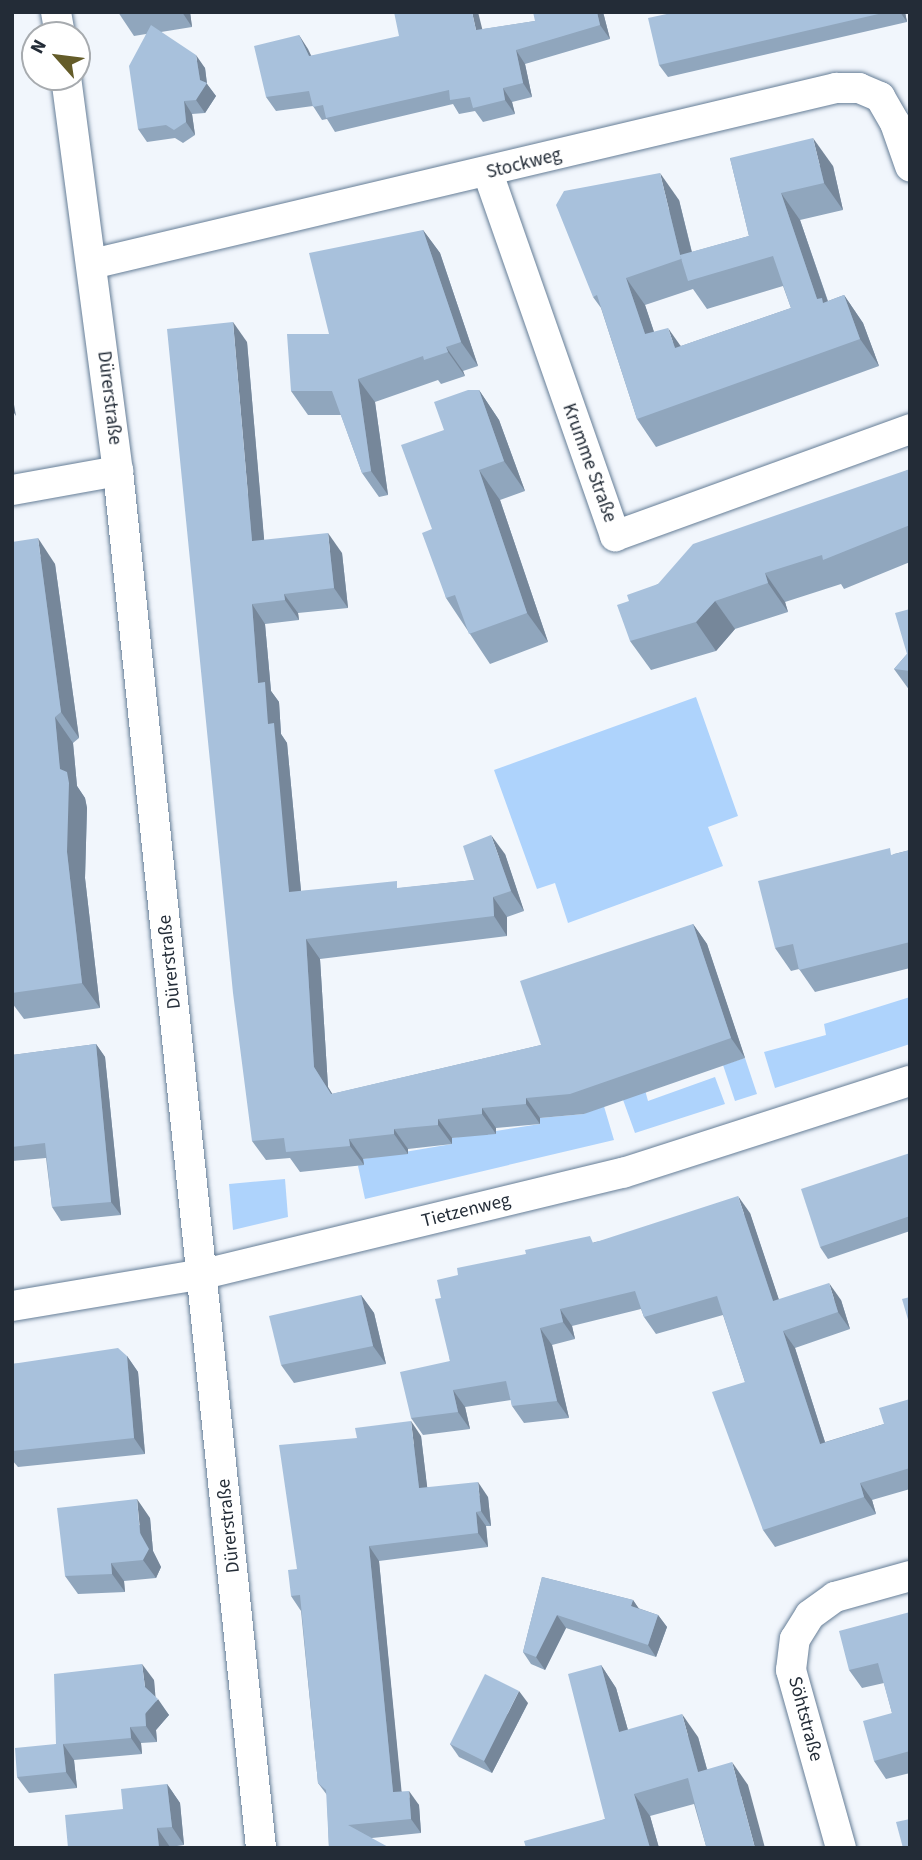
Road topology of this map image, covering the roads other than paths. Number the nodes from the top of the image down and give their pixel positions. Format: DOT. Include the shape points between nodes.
graph roads {
  1 [pos="68,91"];
  2 [pos="910,166"];
  3 [pos="488,173"];
  4 [pos="92,264"];
  5 [pos="910,429"];
  6 [pos="118,471"];
  7 [pos="12,490"];
  8 [pos="910,1080"];
  9 [pos="204,1274"];
  10 [pos="12,1306"];
  11 [pos="910,1576"];
  12 [pos="261,1848"];
  13 [pos="841,1848"];
  1 -- 4 [label="street, Dürerstraße"];
  2 -- 3 [label="street, Stockweg" via="886,103 871,92 845,87"];
  3 -- 4 [label="street, Stockweg"];
  3 -- 5 [label="street, Krumme Straße" via="615,536"];
  4 -- 6 [label="street, Dürerstraße"];
  6 -- 7 [label="street"];
  6 -- 9 [label="street, Dürerstraße"];
  8 -- 9 [label="street, Tietzenweg" via="623,1173"];
  9 -- 10 [label="street, Tietzenweg"];
  9 -- 12 [label="street, Dürerstraße"];
  11 -- 13 [label="street, Söhtstraße" via="835,1597 810,1615 795,1639 791,1670"];
}
